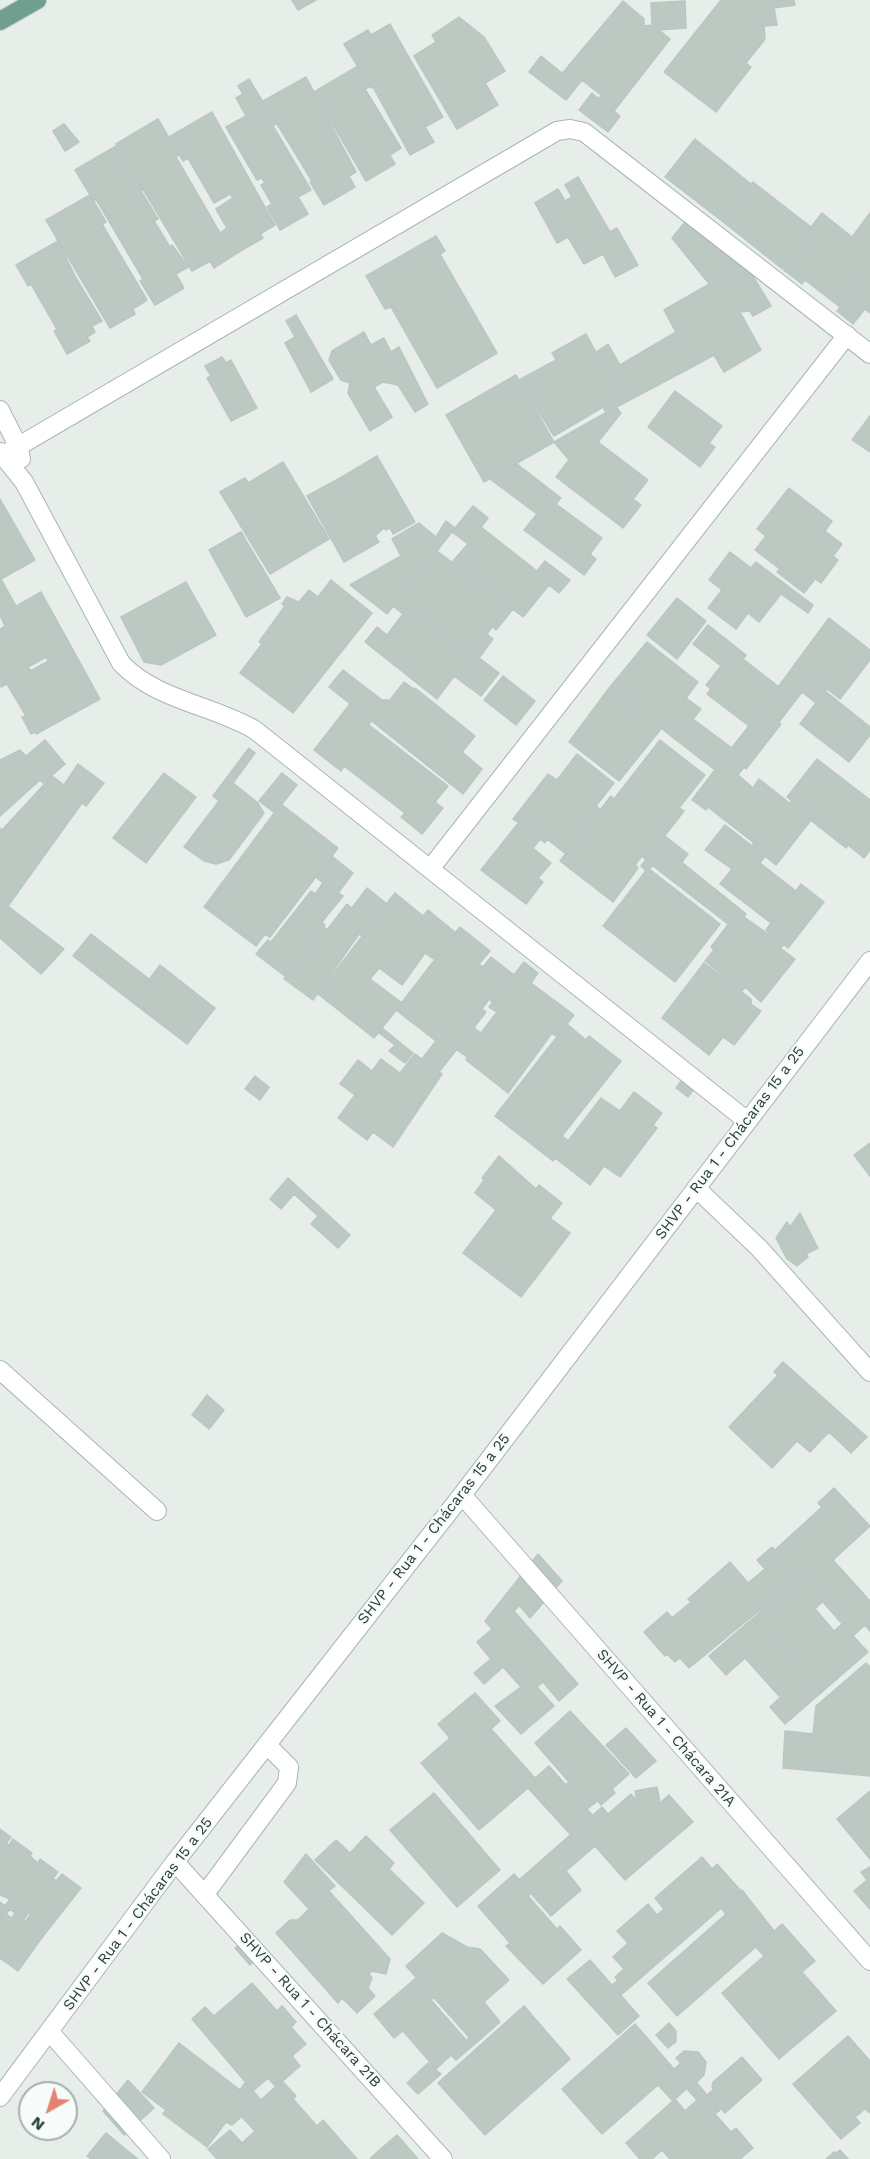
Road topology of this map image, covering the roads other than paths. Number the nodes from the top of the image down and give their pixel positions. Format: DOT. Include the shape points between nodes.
graph roads {
  1 [pos="37,0"];
  2 [pos="0,21"];
  3 [pos="847,335"];
  4 [pos="870,354"];
  5 [pos="0,410"];
  6 [pos="19,447"];
  7 [pos="1,455"];
  8 [pos="24,482"];
  9 [pos="430,869"];
  10 [pos="870,962"];
  11 [pos="746,1120"];
  12 [pos="696,1188"];
  13 [pos="0,1370"];
  14 [pos="870,1372"];
  15 [pos="462,1494"];
  16 [pos="157,1511"];
  17 [pos="267,1745"];
  18 [pos="175,1862"];
  19 [pos="205,1894"];
  20 [pos="870,1961"];
  21 [pos="49,2031"];
  22 [pos="0,2097"];
  23 [pos="161,2159"];
  24 [pos="443,2159"];
  1 -- 2 [label="main road"];
  3 -- 4 [label="street"];
  3 -- 6 [label="street" via="584,132 570,129 557,131"];
  3 -- 9 [label="street"];
  5 -- 6 [label="street"];
  6 -- 7 [label="street"];
  6 -- 8 [label="street"];
  7 -- 8 [label="street"];
  8 -- 9 [label="street" via="121,663 129,671 147,684 236,718 255,730"];
  9 -- 11 [label="street"];
  10 -- 11 [label="street, SHVP - Rua 1 - Chácaras 15 a 25"];
  11 -- 12 [label="street, SHVP - Rua 1 - Chácaras 15 a 25"];
  12 -- 14 [label="street" via="759,1248"];
  12 -- 15 [label="street, SHVP - Rua 1 - Chácaras 15 a 25"];
  13 -- 16 [label="street"];
  15 -- 17 [label="street, SHVP - Rua 1 - Chácaras 15 a 25"];
  15 -- 20 [label="street, SHVP - Rua 1 - Chácara 21A"];
  17 -- 18 [label="street, SHVP - Rua 1 - Chácaras 15 a 25"];
  17 -- 19 [label="street" via="289,1767 287,1783"];
  18 -- 19 [label="street, SHVP - Rua 1 - Chácara 21B"];
  18 -- 21 [label="street, SHVP - Rua 1 - Chácaras 15 a 25"];
  19 -- 24 [label="street, SHVP - Rua 1 - Chácara 21B"];
  21 -- 22 [label="street, SHVP - Rua 1 - Chácaras 15 a 25"];
  21 -- 23 [label="street"];
}
